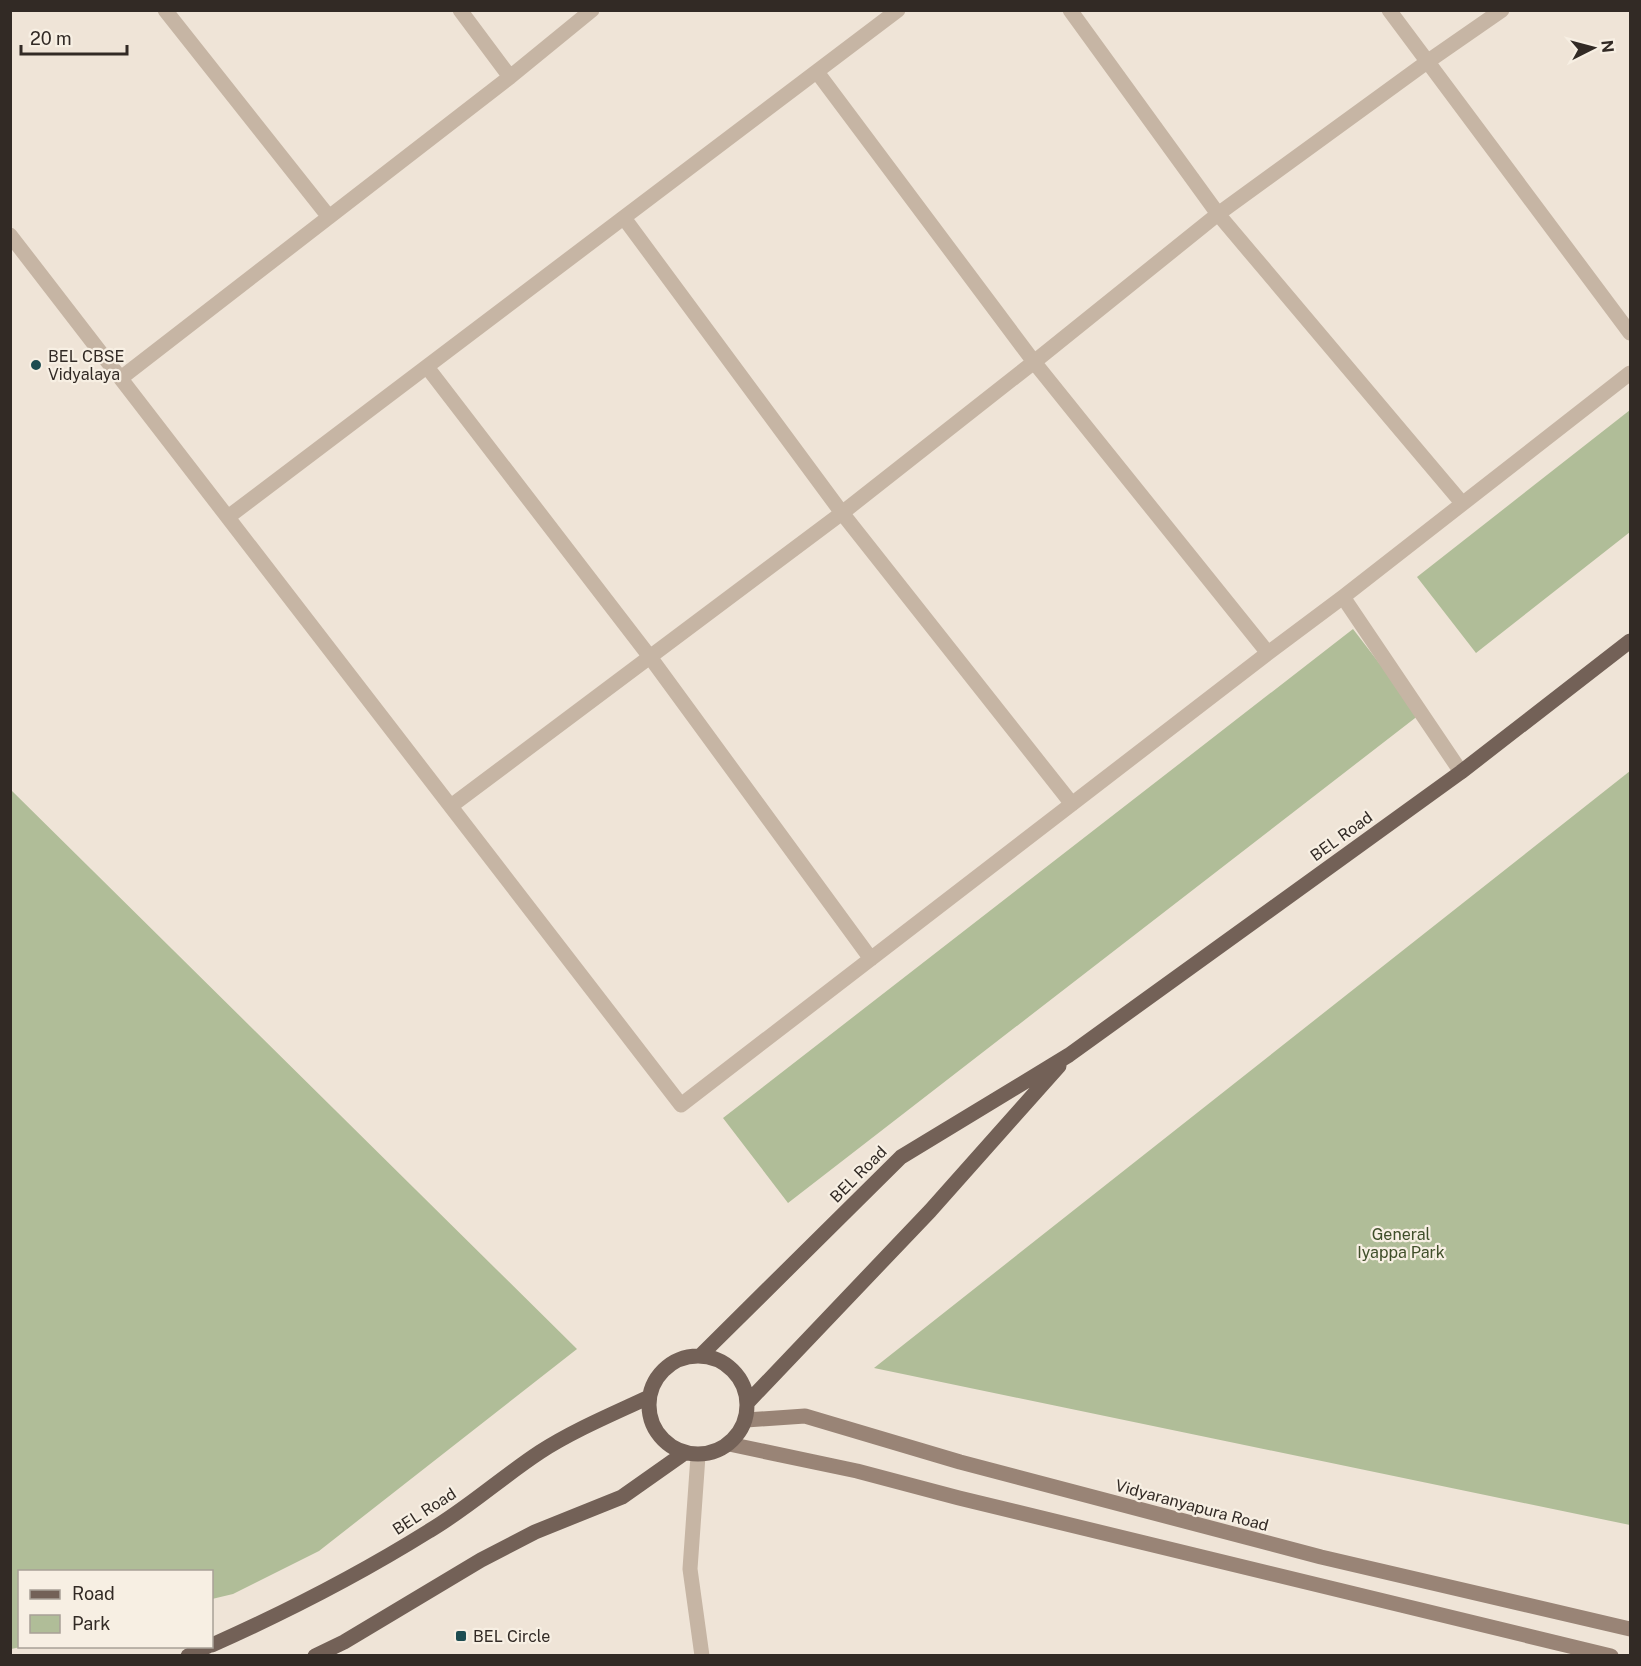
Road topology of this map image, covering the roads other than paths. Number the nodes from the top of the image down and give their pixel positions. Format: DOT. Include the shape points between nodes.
graph roads {
  1 [pos="165,10"];
  2 [pos="460,10"];
  3 [pos="592,10"];
  4 [pos="898,10"];
  5 [pos="1070,10"];
  6 [pos="1389,10"];
  7 [pos="1502,10"];
  8 [pos="1427,62"];
  9 [pos="817,72"];
  10 [pos="510,77"];
  11 [pos="1218,214"];
  12 [pos="329,217"];
  13 [pos="624,218"];
  14 [pos="10,235"];
  15 [pos="1630,333"];
  16 [pos="1034,362"];
  17 [pos="428,367"];
  18 [pos="1630,373"];
  19 [pos="121,378"];
  20 [pos="1462,503"];
  21 [pos="842,513"];
  22 [pos="228,517"];
  23 [pos="1343,597"];
  24 [pos="1630,641"];
  25 [pos="1268,652"];
  26 [pos="650,657"];
  27 [pos="1461,772"];
  28 [pos="1072,804"];
  29 [pos="451,806"];
  30 [pos="871,959"];
  31 [pos="1069,1055"];
  32 [pos="701,1355"];
  33 [pos="650,1397"];
  34 [pos="748,1402"];
  35 [pos="746,1420"];
  36 [pos="729,1444"];
  37 [pos="691,1455"];
  38 [pos="1630,1629"];
  39 [pos="213,1645"];
  40 [pos="206,1648"];
  41 [pos="188,1656"];
  42 [pos="315,1656"];
  43 [pos="702,1656"];
  44 [pos="1611,1656"];
  1 -- 12 [label="lane"];
  2 -- 10 [label="lane"];
  3 -- 10 [label="lane"];
  4 -- 9 [label="lane"];
  5 -- 11 [label="lane"];
  6 -- 8 [label="lane"];
  7 -- 8 [label="lane"];
  8 -- 11 [label="lane"];
  8 -- 15 [label="lane"];
  9 -- 13 [label="lane"];
  9 -- 16 [label="lane"];
  10 -- 12 [label="lane"];
  11 -- 16 [label="lane"];
  11 -- 20 [label="lane"];
  12 -- 19 [label="lane"];
  13 -- 17 [label="lane"];
  13 -- 21 [label="lane"];
  14 -- 19 [label="lane"];
  16 -- 21 [label="lane"];
  16 -- 25 [label="lane"];
  17 -- 22 [label="lane"];
  17 -- 26 [label="lane"];
  18 -- 20 [label="lane"];
  19 -- 22 [label="lane"];
  20 -- 23 [label="lane"];
  21 -- 26 [label="lane"];
  21 -- 28 [label="lane"];
  22 -- 29 [label="lane"];
  23 -- 25 [label="lane"];
  23 -- 27 [label="lane"];
  24 -- 27 [label="main road, BEL Road"];
  25 -- 28 [label="lane"];
  26 -- 29 [label="lane"];
  26 -- 30 [label="lane"];
  27 -- 31 [label="main road, BEL Road"];
  28 -- 30 [label="lane"];
  29 -- 30 [label="lane" via="681,1105"];
  31 -- 32 [label="main road, BEL Road" via="901,1157"];
  31 -- 34 [label="main road, BEL Road" via="930,1211"];
  32 -- 33 [label="main road" via="667,1366"];
  32 -- 34 [label="main road" via="724,1362 740,1379"];
  33 -- 37 [label="main road" via="650,1416 658,1433 672,1447"];
  33 -- 39 [label="main road, BEL Road" via="542,1451 431,1530 384,1557"];
  34 -- 35 [label="main road"];
  35 -- 36 [label="main road"];
  35 -- 38 [label="main road, Vidyaranyapura Road" via="805,1416 960,1462 1309,1554"];
  36 -- 37 [label="main road" via="714,1453"];
  36 -- 44 [label="main road" via="857,1471"];
  37 -- 42 [label="main road" via="622,1497 535,1532 481,1560"];
  37 -- 43 [label="lane" via="690,1569"];
  40 -- 41 [label="main road, BEL Road"];
}
